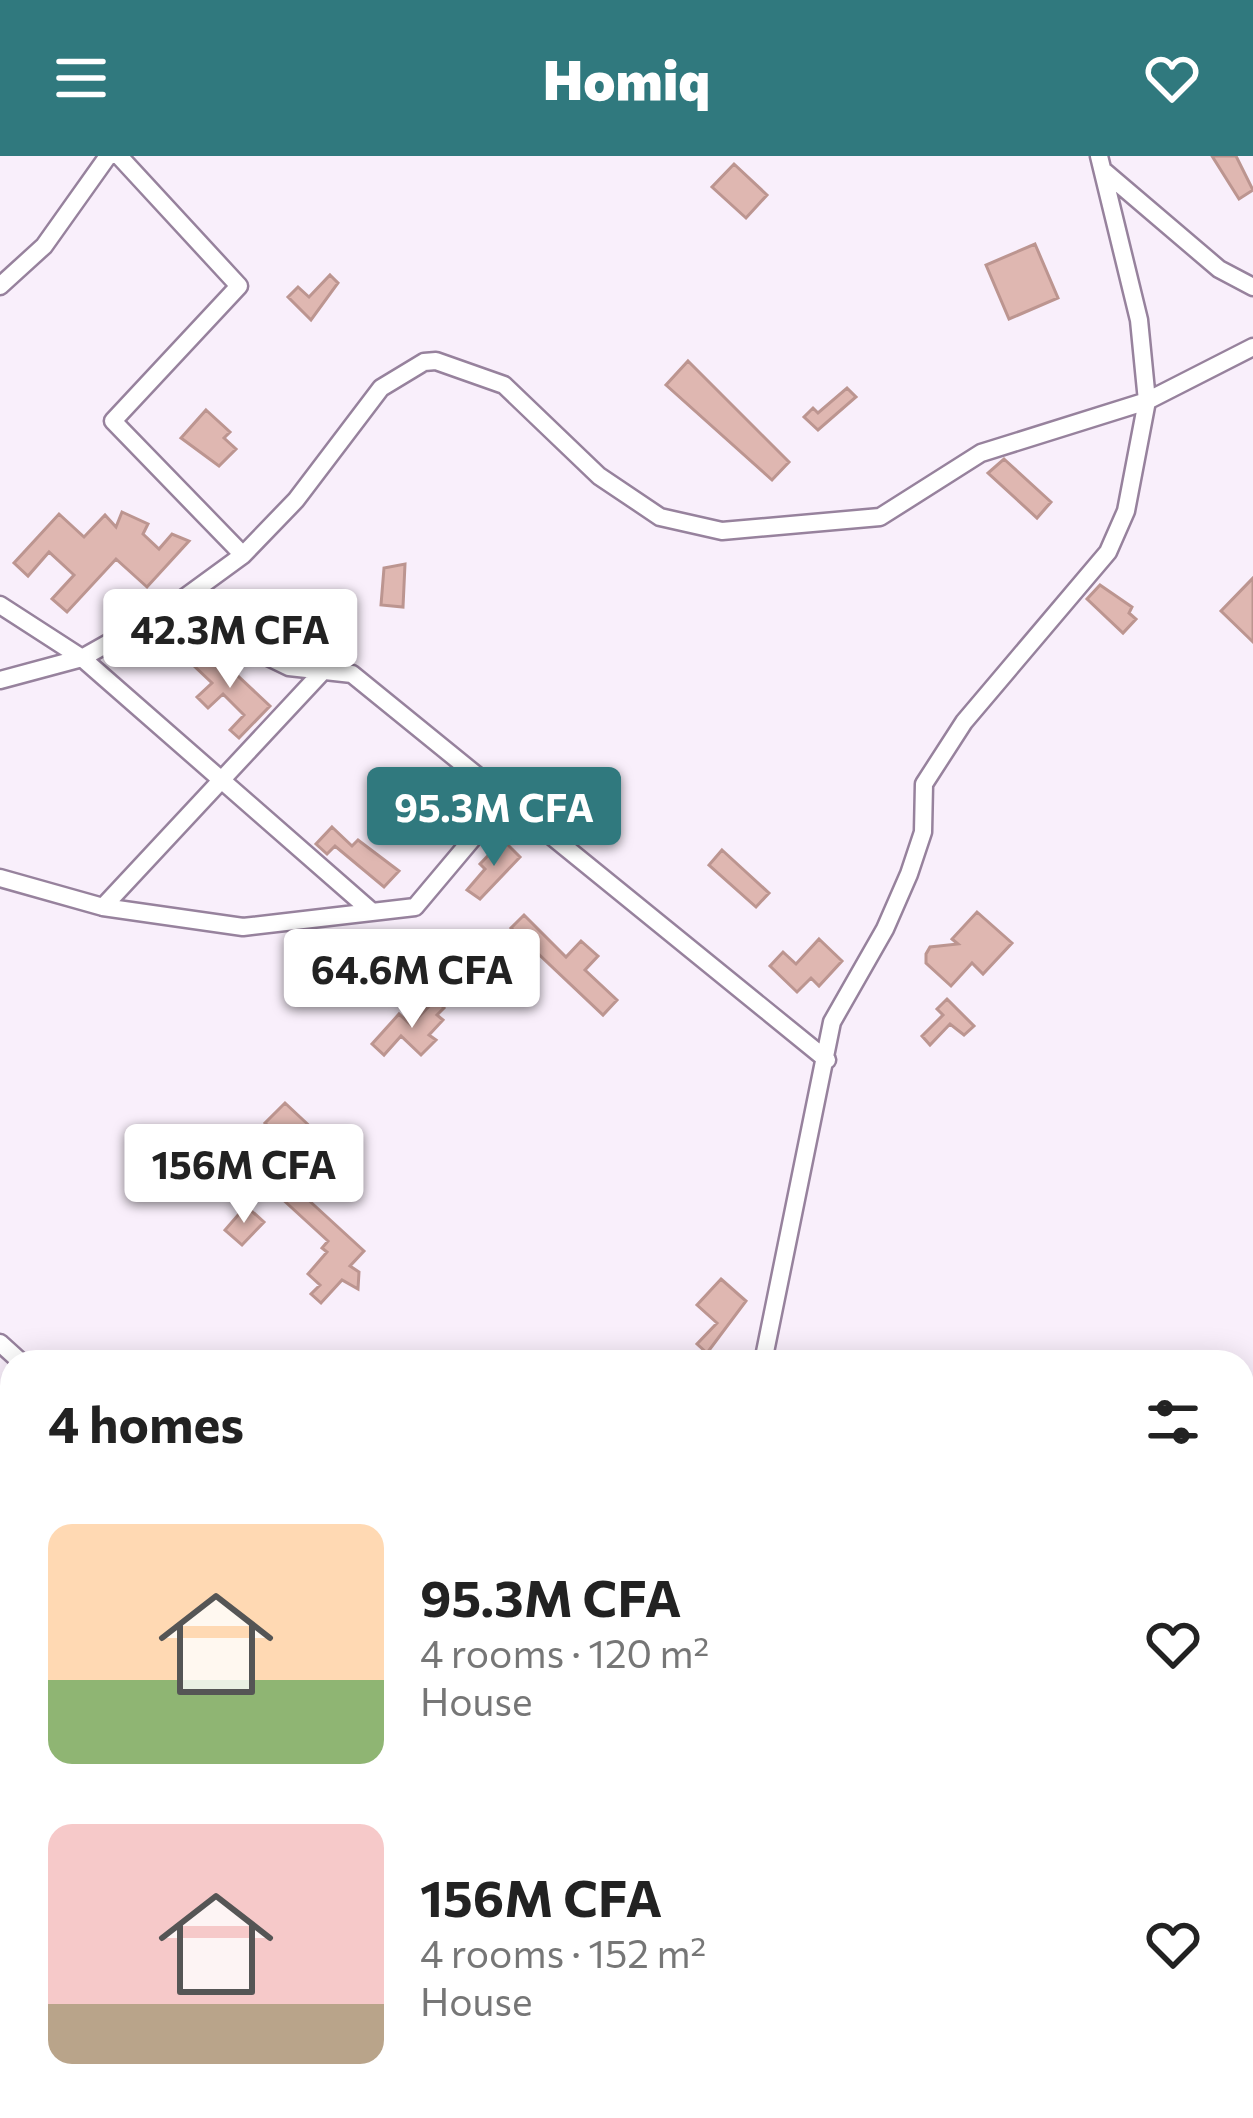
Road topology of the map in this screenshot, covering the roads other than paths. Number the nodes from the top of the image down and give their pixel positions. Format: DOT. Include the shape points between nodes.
graph roads {
  1 [pos="108,156"];
  2 [pos="119,156"];
  3 [pos="1101,163"];
  4 [pos="0,286"];
  5 [pos="1253,287"];
  6 [pos="1253,347"];
  7 [pos="1147,400"];
  8 [pos="243,555"];
  9 [pos="0,605"];
  10 [pos="169,609"];
  11 [pos="82,658"];
  12 [pos="324,670"];
  13 [pos="0,680"];
  14 [pos="223,782"];
  15 [pos="505,800"];
  16 [pos="0,878"];
  17 [pos="104,907"];
  18 [pos="370,910"];
  19 [pos="827,1060"];
  20 [pos="766,1350"];
  1 -- 4 [label="street" via="44,246"];
  2 -- 8 [label="street" via="239,286 112,421"];
  3 -- 5 [label="street" via="1203,257"];
  3 -- 7 [label="street" via="1139,320"];
  6 -- 7 [label="street"];
  7 -- 8 [label="street" via="981,453 880,517 722,531 660,517 599,476 504,385 424,362 381,388"];
  7 -- 19 [label="street" via="1126,511 1108,552 964,722 924,784 923,832 885,929 832,1022"];
  8 -- 10 [label="street"];
  9 -- 11 [label="street"];
  10 -- 11 [label="street"];
  10 -- 12 [label="street" via="289,667"];
  11 -- 13 [label="street"];
  11 -- 14 [label="street"];
  12 -- 14 [label="street"];
  12 -- 15 [label="street" via="352,674"];
  14 -- 17 [label="street"];
  14 -- 18 [label="street"];
  15 -- 18 [label="street" via="415,907"];
  15 -- 19 [label="street"];
  16 -- 17 [label="street"];
  17 -- 18 [label="street" via="243,927"];
  19 -- 20 [label="street"];
}
